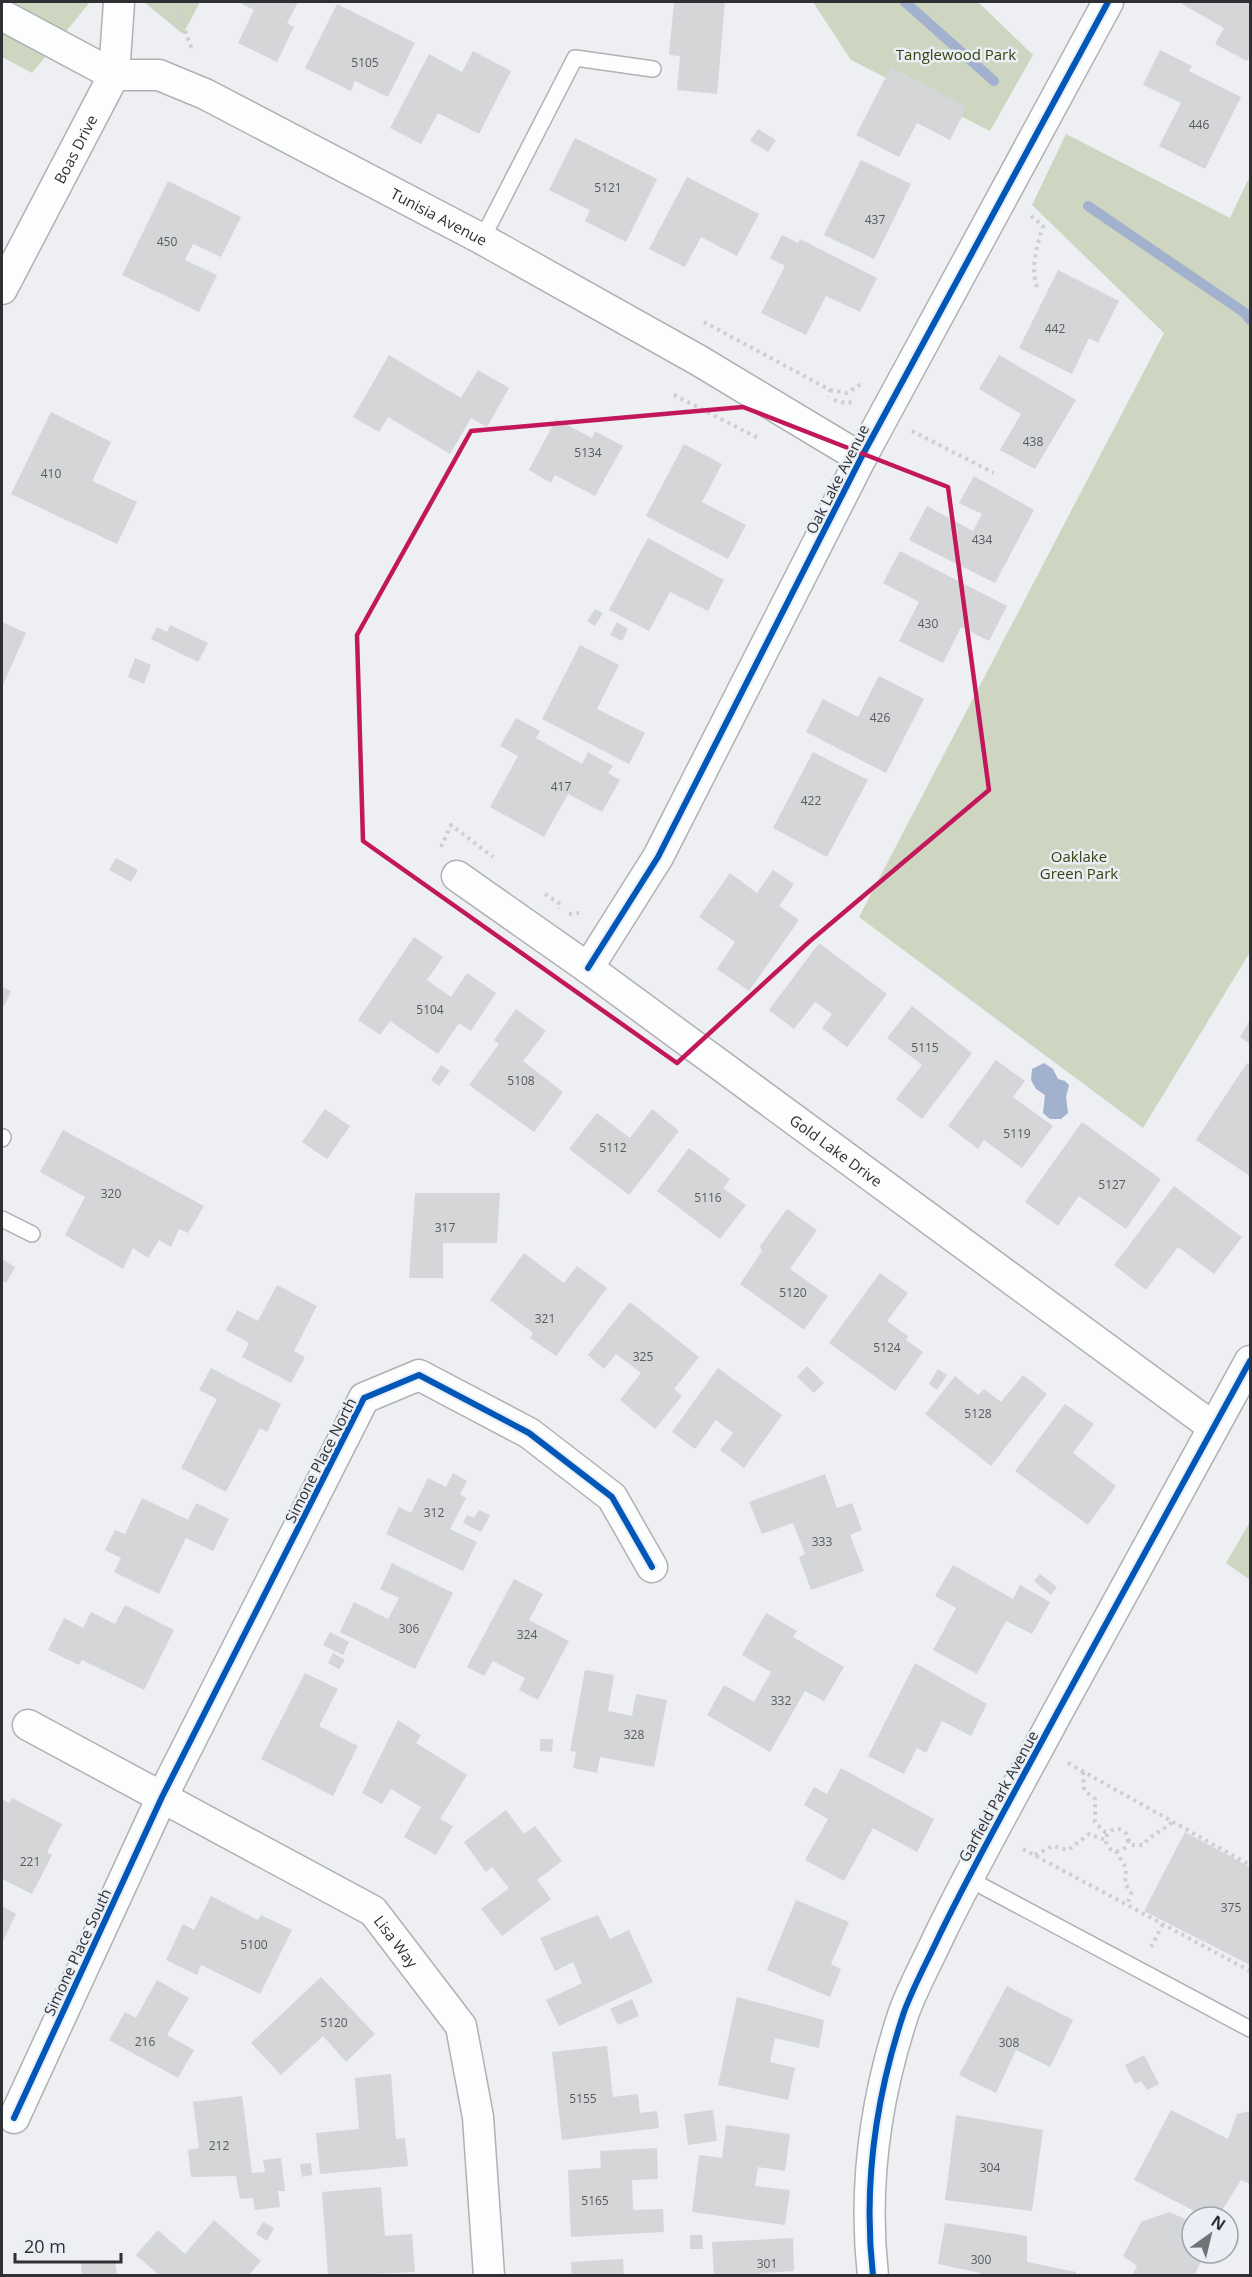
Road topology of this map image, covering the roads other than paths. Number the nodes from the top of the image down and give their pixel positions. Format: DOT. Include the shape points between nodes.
graph roads {
  1 [pos="119,2"];
  2 [pos="1108,2"];
  3 [pos="2,15"];
  4 [pos="653,69"];
  5 [pos="114,75"];
  6 [pos="482,239"];
  7 [pos="2,289"];
  8 [pos="861,458"];
  9 [pos="457,876"];
  10 [pos="588,968"];
  11 [pos="2,1219"];
  12 [pos="32,1234"];
  13 [pos="1251,1361"];
  14 [pos="1213,1427"];
  15 [pos="652,1567"];
  16 [pos="28,1725"];
  17 [pos="162,1797"];
  18 [pos="967,1878"];
  19 [pos="1251,2029"];
  20 [pos="14,2118"];
  21 [pos="489,2276"];
  22 [pos="873,2276"];
  1 -- 5 [label="street, Boas Drive"];
  2 -- 8 [label="street, Oak Lake Avenue"];
  3 -- 5 [label="street, Tunisia Avenue"];
  4 -- 6 [label="lane" via="575,58"];
  5 -- 6 [label="street, Tunisia Avenue" via="159,75 205,94"];
  5 -- 7 [label="street, Boas Drive"];
  6 -- 8 [label="street, Tunisia Avenue" via="698,360"];
  8 -- 10 [label="street, Oak Lake Avenue" via="658,857"];
  9 -- 10 [label="street, Gold Lake Drive"];
  10 -- 14 [label="street, Gold Lake Drive"];
  11 -- 12 [label="lane"];
  13 -- 14 [label="street, Garfield Park Avenue"];
  14 -- 18 [label="street, Garfield Park Avenue"];
  15 -- 17 [label="street, Simone Place North" via="612,1497 529,1433 419,1376 364,1398"];
  16 -- 17 [label="street, Lisa Way"];
  17 -- 20 [label="street, Simone Place South"];
  17 -- 21 [label="street, Lisa Way" via="373,1911 461,2026 478,2117"];
  18 -- 19 [label="lane"];
  18 -- 22 [label="street, Garfield Park Avenue" via="916,1982 885,2078 872,2164"];
}
